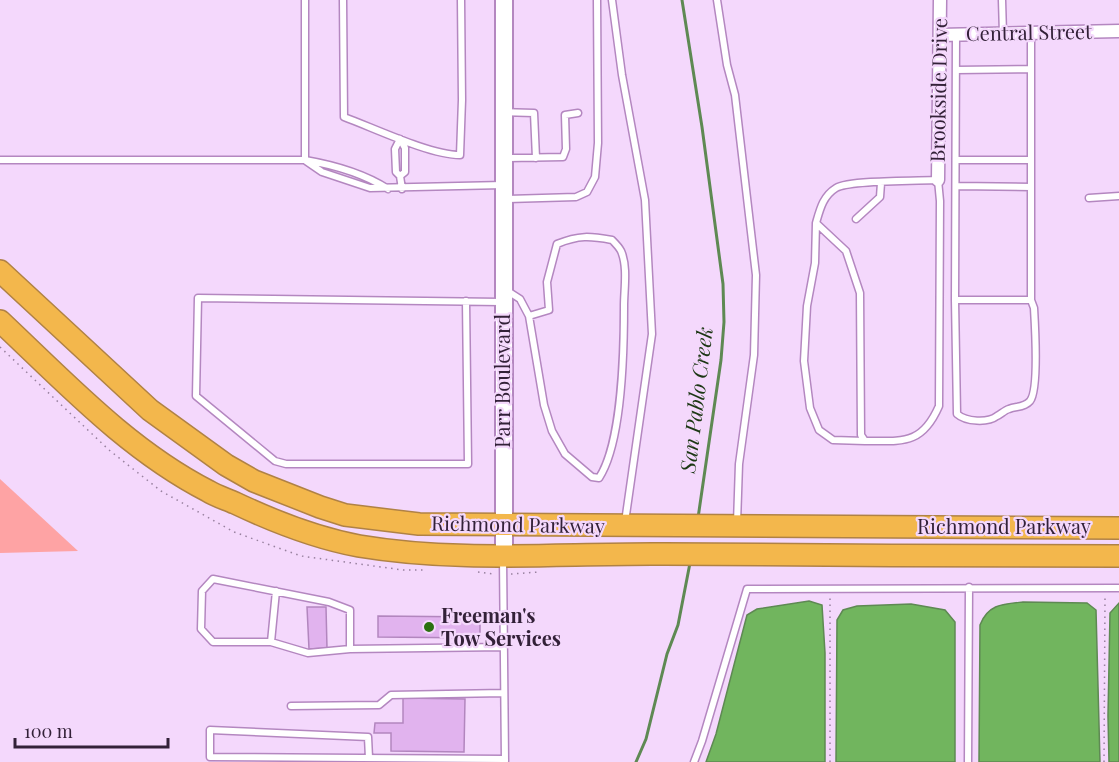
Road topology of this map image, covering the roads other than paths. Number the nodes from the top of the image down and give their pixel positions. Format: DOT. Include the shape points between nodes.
graph roads {
  1 [pos="305,0"];
  2 [pos="343,0"];
  3 [pos="461,0"];
  4 [pos="504,0"];
  5 [pos="597,0"];
  6 [pos="612,0"];
  7 [pos="717,0"];
  8 [pos="940,0"];
  9 [pos="1002,0"];
  10 [pos="1119,32"];
  11 [pos="1031,33"];
  12 [pos="956,34"];
  13 [pos="1003,34"];
  14 [pos="940,35"];
  15 [pos="1031,69"];
  16 [pos="956,70"];
  17 [pos="504,112"];
  18 [pos="578,113"];
  19 [pos="400,139"];
  20 [pos="503,158"];
  21 [pos="536,158"];
  22 [pos="0,160"];
  23 [pos="305,160"];
  24 [pos="956,160"];
  25 [pos="1031,160"];
  26 [pos="938,180"];
  27 [pos="881,183"];
  28 [pos="956,186"];
  29 [pos="1031,187"];
  30 [pos="402,189"];
  31 [pos="503,192"];
  32 [pos="1119,196"];
  33 [pos="1089,198"];
  34 [pos="856,219"];
  35 [pos="816,223"];
  36 [pos="0,271"];
  37 [pos="503,295"];
  38 [pos="955,300"];
  39 [pos="1030,300"];
  40 [pos="466,301"];
  41 [pos="529,316"];
  42 [pos="0,321"];
  43 [pos="865,441"];
  44 [pos="502,525"];
  45 [pos="624,526"];
  46 [pos="736,526"];
  47 [pos="1119,528"];
  48 [pos="1119,556"];
  49 [pos="504,558"];
  50 [pos="969,587"];
  51 [pos="1119,588"];
  52 [pos="276,591"];
  53 [pos="271,642"];
  54 [pos="504,647"];
  55 [pos="350,649"];
  56 [pos="504,693"];
  57 [pos="291,706"];
  58 [pos="369,758"];
  59 [pos="505,761"];
  60 [pos="694,762"];
  61 [pos="968,762"];
  1 -- 23 [label="lane"];
  2 -- 19 [label="lane" via="344,117"];
  3 -- 19 [label="lane" via="460,155"];
  4 -- 17 [label="street, Parr Boulevard"];
  5 -- 31 [label="lane" via="595,177 587,192 576,197"];
  6 -- 45 [label="lane" via="645,200 652,334"];
  7 -- 46 [label="lane" via="735,95 756,275 754,355 739,464"];
  8 -- 14 [label="street, Brookside Drive"];
  9 -- 13 [label="lane"];
  10 -- 11 [label="street, Central Street"];
  11 -- 13 [label="street, Central Street"];
  11 -- 15 [label="lane"];
  12 -- 13 [label="street, Central Street"];
  12 -- 14 [label="street, Central Street"];
  12 -- 16 [label="lane"];
  14 -- 26 [label="street, Brookside Drive"];
  15 -- 16 [label="lane"];
  15 -- 25 [label="lane"];
  16 -- 24 [label="lane"];
  17 -- 20 [label="street, Parr Boulevard"];
  17 -- 21 [label="lane" via="534,113"];
  18 -- 21 [label="lane" via="566,114 563,157"];
  19 -- 30 [label="lane" via="395,149"];
  20 -- 21 [label="lane"];
  20 -- 31 [label="street, Parr Boulevard"];
  22 -- 23 [label="lane"];
  23 -- 30 [label="lane" via="372,178 388,189"];
  24 -- 25 [label="lane"];
  24 -- 28 [label="lane"];
  25 -- 29 [label="lane"];
  26 -- 27 [label="lane"];
  26 -- 43 [label="lane" via="939,406 933,420 914,438"];
  27 -- 34 [label="lane" via="880,197"];
  27 -- 35 [label="lane" via="837,187 824,199"];
  28 -- 29 [label="lane"];
  28 -- 38 [label="lane"];
  29 -- 39 [label="lane"];
  30 -- 31 [label="lane"];
  31 -- 37 [label="street, Parr Boulevard"];
  32 -- 33 [label="lane"];
  35 -- 43 [label="lane" via="846,251 860,293 861,435"];
  35 -- 43 [label="lane" via="804,361 810,408 819,430 833,440"];
  36 -- 44 [label="highway, Richmond Parkway" via="150,410 203,450 254,481 345,515 419,524"];
  37 -- 40 [label="lane"];
  37 -- 41 [label="lane" via="520,299"];
  37 -- 44 [label="street, Parr Boulevard"];
  38 -- 39 [label="lane"];
  38 -- 39 [label="lane" via="957,414 983,420 992,420 1031,399 1035,384 1035,318"];
  40 -- 40 [label="lane" via="198,298 196,396 276,461 286,464 468,464"];
  41 -- 41 [label="lane" via="552,431 565,454 592,477 599,478 606,467 620,393 625,273 621,251 612,240 592,236 557,243 547,282 549,310"];
  42 -- 49 [label="highway, Richmond Parkway" via="124,436 209,492 309,534 358,546"];
  44 -- 45 [label="highway, Richmond Parkway"];
  44 -- 49 [label="street, Parr Boulevard"];
  45 -- 46 [label="highway, Richmond Parkway"];
  46 -- 47 [label="highway, Richmond Parkway"];
  48 -- 49 [label="highway, Richmond Parkway" via="648,554"];
  49 -- 54 [label="lane, Parr Boulevard"];
  50 -- 51 [label="lane"];
  50 -- 60 [label="lane" via="747,589"];
  50 -- 61 [label="lane"];
  52 -- 53 [label="lane"];
  52 -- 53 [label="lane" via="213,579 202,591 201,629 213,642"];
  52 -- 55 [label="lane" via="350,610"];
  53 -- 55 [label="lane" via="308,653"];
  54 -- 55 [label="lane"];
  54 -- 56 [label="lane, Parr Boulevard"];
  56 -- 57 [label="lane" via="391,695 379,705"];
  56 -- 59 [label="lane, Parr Boulevard"];
  58 -- 58 [label="lane" via="210,757 210,730 368,737"];
  58 -- 59 [label="lane"];
}
